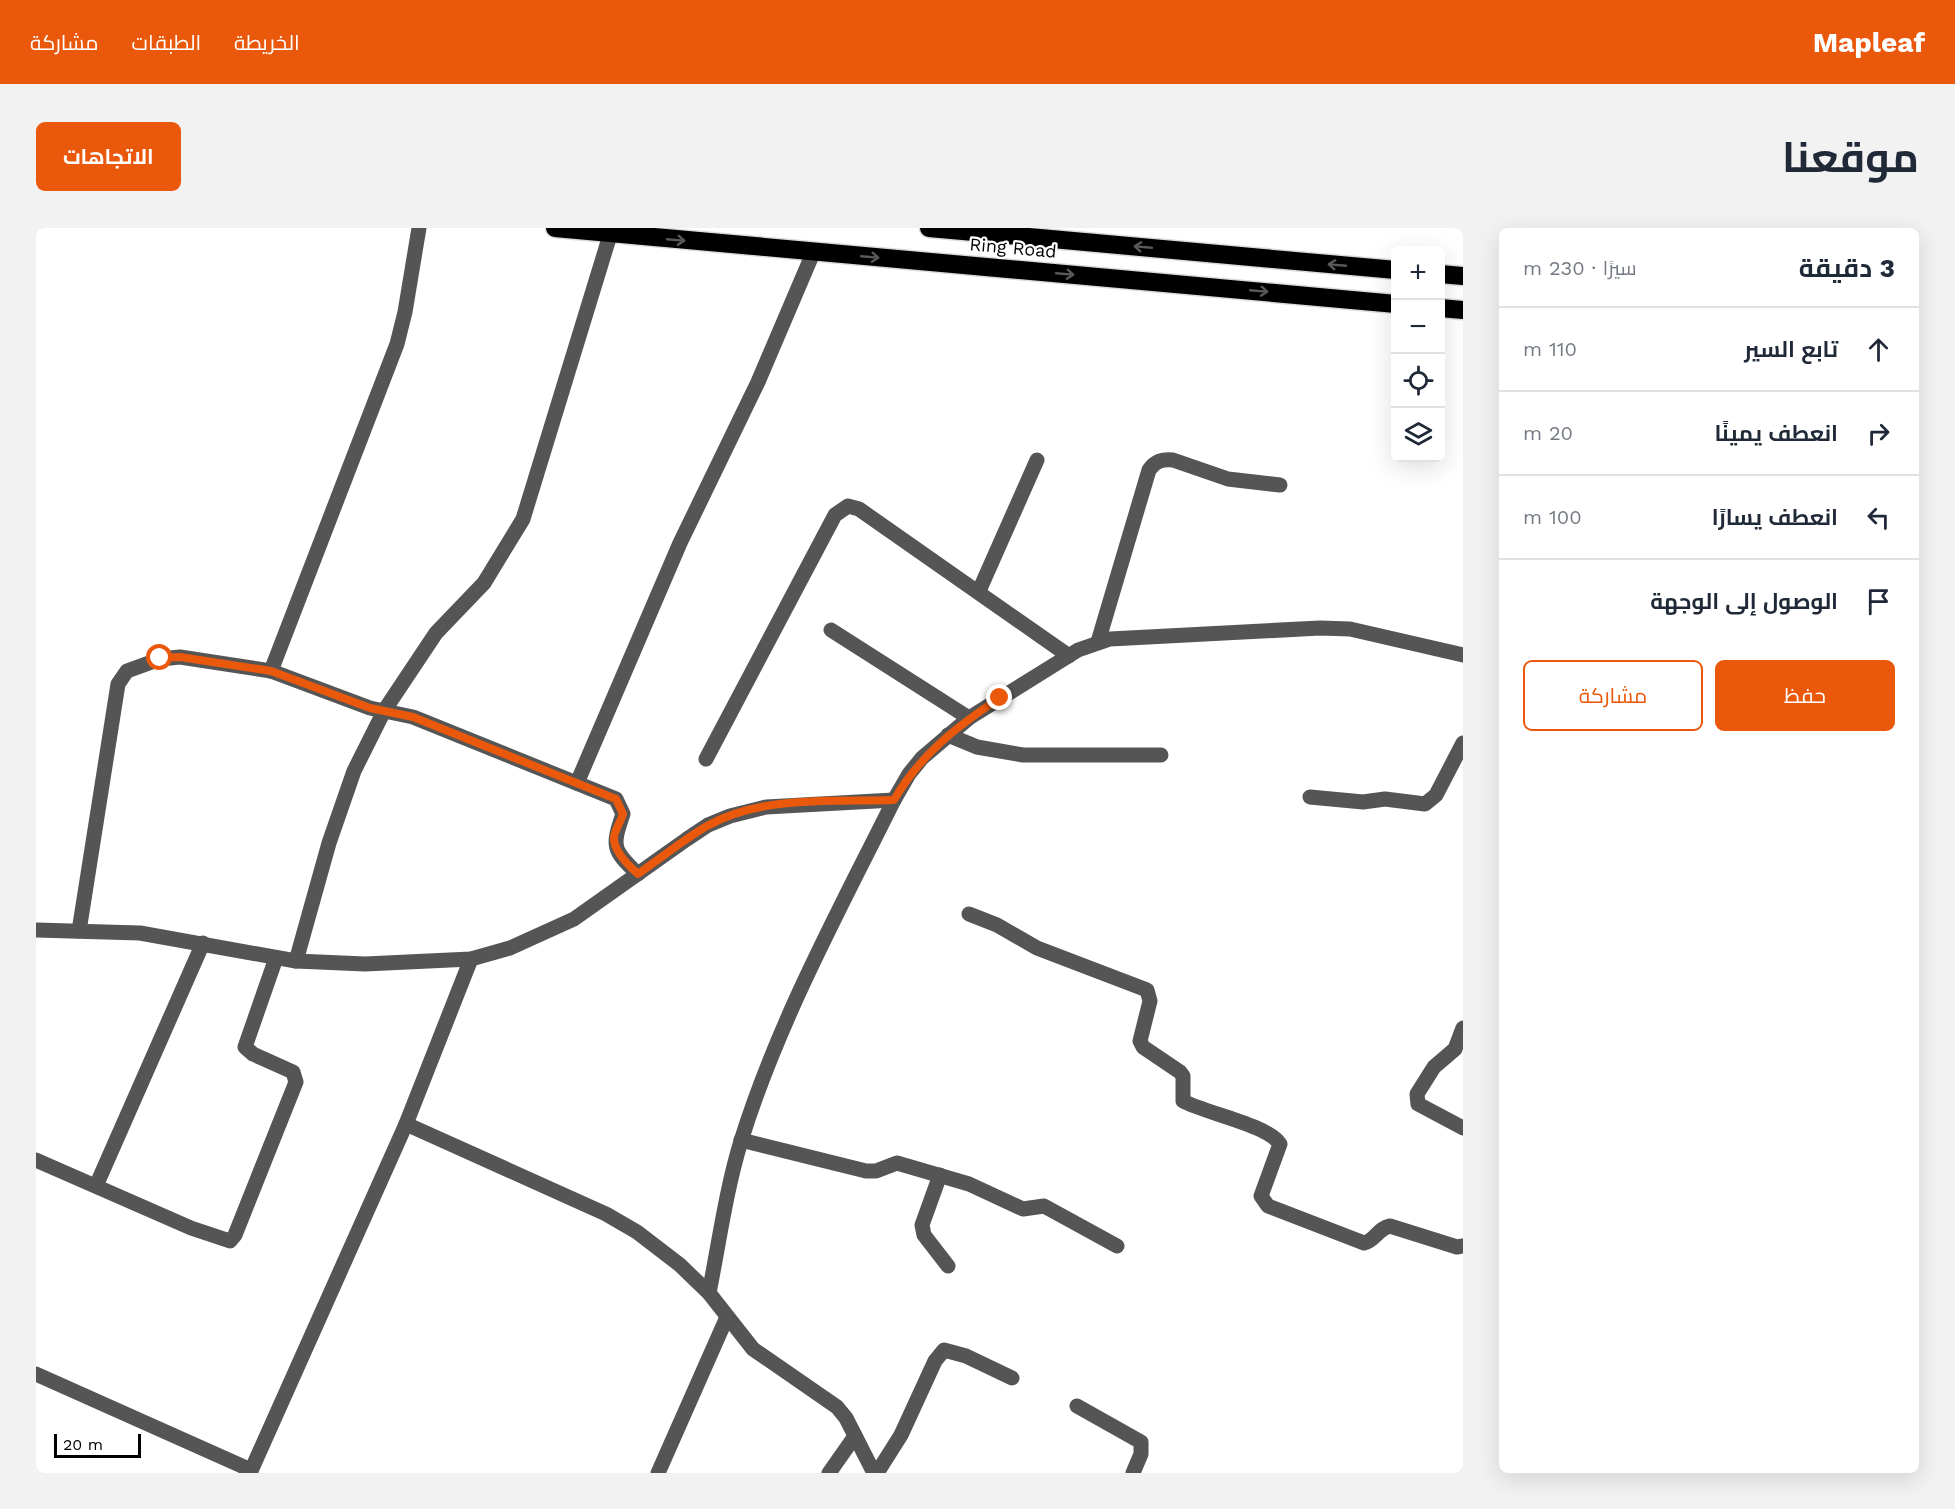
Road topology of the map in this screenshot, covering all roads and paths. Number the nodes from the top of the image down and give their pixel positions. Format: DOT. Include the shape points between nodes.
graph roads {
  1 [pos="418,228"];
  2 [pos="555,228"];
  3 [pos="929,228"];
  4 [pos="610,235"];
  5 [pos="813,253"];
  6 [pos="1391,270"];
  7 [pos="1445,274"];
  8 [pos="1463,276"];
  9 [pos="1391,304"];
  10 [pos="1445,308"];
  11 [pos="1463,310"];
  12 [pos="1037,460"];
  13 [pos="1280,485"];
  14 [pos="979,591"];
  15 [pos="831,630"];
  16 [pos="1098,642"];
  17 [pos="1463,655"];
  18 [pos="1069,656"];
  19 [pos="271,671"];
  20 [pos="384,711"];
  21 [pos="969,718"];
  22 [pos="948,735"];
  23 [pos="1463,743"];
  24 [pos="1161,755"];
  25 [pos="706,759"];
  26 [pos="577,783"];
  27 [pos="1310,797"];
  28 [pos="894,800"];
  29 [pos="638,874"];
  30 [pos="969,914"];
  31 [pos="36,930"];
  32 [pos="79,931"];
  33 [pos="203,943"];
  34 [pos="276,958"];
  35 [pos="471,959"];
  36 [pos="296,961"];
  37 [pos="1463,1028"];
  38 [pos="406,1124"];
  39 [pos="1463,1128"];
  40 [pos="741,1140"];
  41 [pos="36,1160"];
  42 [pos="940,1175"];
  43 [pos="96,1186"];
  44 [pos="1118,1246"];
  45 [pos="1463,1246"];
  46 [pos="948,1266"];
  47 [pos="709,1293"];
  48 [pos="727,1317"];
  49 [pos="36,1374"];
  50 [pos="1012,1378"];
  51 [pos="1077,1406"];
  52 [pos="855,1436"];
  53 [pos="251,1472"];
  54 [pos="658,1473"];
  55 [pos="829,1473"];
  56 [pos="876,1473"];
  57 [pos="1133,1473"];
  1 -- 19 [label="street" via="397,344"];
  2 -- 4 [label="highway, Ring Road"];
  6 -- 3 [label="highway, Ring Road, one-way"];
  4 -- 5 [label="highway, Ring Road, one-way"];
  4 -- 20 [label="street" via="523,519 484,583 436,633"];
  5 -- 9 [label="highway, Ring Road, one-way"];
  5 -- 26 [label="street" via="758,382 680,543"];
  7 -- 8 [label="highway"];
  10 -- 11 [label="highway"];
  12 -- 14 [label="street"];
  13 -- 16 [label="street" via="1228,479 1173,460 1153,464"];
  14 -- 18 [label="street"];
  14 -- 25 [label="street" via="859,509 842,508"];
  15 -- 21 [label="street"];
  16 -- 17 [label="street" via="1136,636 1350,629"];
  16 -- 18 [label="street"];
  18 -- 21 [label="street"];
  19 -- 20 [label="street"];
  19 -- 32 [label="street" via="180,657 143,663 127,671 118,684"];
  20 -- 26 [label="street" via="413,717"];
  20 -- 36 [label="street" via="354,771"];
  21 -- 22 [label="street"];
  22 -- 24 [label="street" via="977,747 1023,755"];
  22 -- 28 [label="street" via="909,774"];
  23 -- 27 [label="street" via="1436,795 1425,804"];
  26 -- 29 [label="street" via="616,799 621,806 623,814 614,838 625,862"];
  28 -- 29 [label="street" via="822,802 751,810 708,825"];
  28 -- 40 [label="street" via="795,1002"];
  29 -- 35 [label="street" via="574,919 510,948"];
  30 -- 45 [label="street" via="1037,948 1147,990 1150,1001 1140,1041 1183,1076 1183,1101 1261,1131 1280,1144 1263,1190 1263,1201 1268,1206 1364,1243 1390,1226"];
  31 -- 32 [label="street"];
  32 -- 33 [label="street" via="140,933"];
  33 -- 34 [label="street"];
  33 -- 43 [label="street"];
  34 -- 36 [label="street"];
  34 -- 43 [label="street" via="245,1047 293,1072 296,1082 235,1235 230,1241 221,1240"];
  35 -- 36 [label="street" via="365,964"];
  35 -- 38 [label="street"];
  37 -- 39 [label="street" via="1455,1049 1434,1067 1416,1100"];
  38 -- 47 [label="street" via="622,1222 680,1264"];
  38 -- 53 [label="street"];
  40 -- 42 [label="street" via="866,1171 897,1163"];
  40 -- 47 [label="street"];
  41 -- 43 [label="street"];
  42 -- 44 [label="street" via="1019,1208 1044,1206"];
  42 -- 46 [label="street" via="922,1225 924,1235"];
  47 -- 48 [label="street"];
  48 -- 52 [label="street" via="753,1349 837,1407"];
  48 -- 54 [label="street"];
  49 -- 53 [label="street"];
  50 -- 56 [label="street" via="944,1350 935,1361 901,1435"];
  51 -- 57 [label="street" via="1141,1442"];
  52 -- 55 [label="street"];
  52 -- 56 [label="street"];
}
